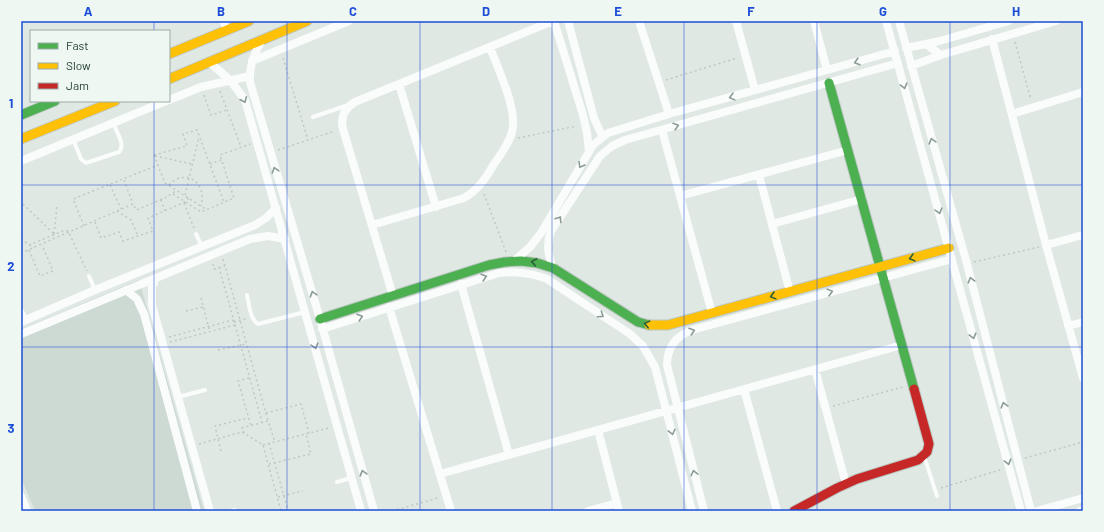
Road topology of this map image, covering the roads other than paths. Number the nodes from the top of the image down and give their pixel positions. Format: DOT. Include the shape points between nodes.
graph roads {
  1 [pos="224,21"];
  2 [pos="307,21"];
  3 [pos="349,21"];
  4 [pos="554,21"];
  5 [pos="568,21"];
  6 [pos="639,21"];
  7 [pos="736,21"];
  8 [pos="814,21"];
  9 [pos="886,21"];
  10 [pos="899,21"];
  11 [pos="1009,21"];
  12 [pos="1056,21"];
  13 [pos="244,22"];
  14 [pos="987,24"];
  15 [pos="226,30"];
  16 [pos="262,40"];
  17 [pos="992,40"];
  18 [pos="927,45"];
  19 [pos="490,47"];
  20 [pos="906,48"];
  21 [pos="895,51"];
  22 [pos="170,54"];
  23 [pos="941,55"];
  24 [pos="252,61"];
  25 [pos="209,62"];
  26 [pos="898,63"];
  27 [pos="911,66"];
  28 [pos="827,70"];
  29 [pos="250,76"];
  30 [pos="170,79"];
  31 [pos="583,79"];
  32 [pos="230,80"];
  33 [pos="573,82"];
  34 [pos="829,83"];
  35 [pos="399,84"];
  36 [pos="755,90"];
  37 [pos="1083,92"];
  38 [pos="170,100"];
  39 [pos="53,102"];
  40 [pos="113,102"];
  41 [pos="164,102"];
  42 [pos="351,104"];
  43 [pos="669,114"];
  44 [pos="1012,114"];
  45 [pos="21,115"];
  46 [pos="313,117"];
  47 [pos="113,123"];
  48 [pos="662,130"];
  49 [pos="602,136"];
  50 [pos="21,140"];
  51 [pos="74,140"];
  52 [pos="848,150"];
  53 [pos="589,152"];
  54 [pos="938,160"];
  55 [pos="21,161"];
  56 [pos="926,164"];
  57 [pos="758,174"];
  58 [pos="680,196"];
  59 [pos="862,199"];
  60 [pos="436,207"];
  61 [pos="276,208"];
  62 [pos="772,224"];
  63 [pos="372,225"];
  64 [pos="247,228"];
  65 [pos="196,234"];
  66 [pos="1083,235"];
  67 [pos="250,239"];
  68 [pos="285,239"];
  69 [pos="1046,245"];
  70 [pos="202,247"];
  71 [pos="949,248"];
  72 [pos="952,259"];
  73 [pos="512,261"];
  74 [pos="881,267"];
  75 [pos="553,268"];
  76 [pos="89,276"];
  77 [pos="156,278"];
  78 [pos="884,278"];
  79 [pos="461,284"];
  80 [pos="95,290"];
  81 [pos="126,290"];
  82 [pos="790,292"];
  83 [pos="247,295"];
  84 [pos="393,296"];
  85 [pos="389,307"];
  86 [pos="21,309"];
  87 [pos="154,311"];
  88 [pos="305,312"];
  89 [pos="712,313"];
  90 [pos="144,314"];
  91 [pos="320,319"];
  92 [pos="24,320"];
  93 [pos="1083,322"];
  94 [pos="1068,326"];
  95 [pos="322,329"];
  96 [pos="21,334"];
  97 [pos="902,345"];
  98 [pos="815,369"];
  99 [pos="1083,378"];
  100 [pos="744,389"];
  101 [pos="205,390"];
  102 [pos="178,397"];
  103 [pos="678,408"];
  104 [pos="666,411"];
  105 [pos="598,430"];
  106 [pos="352,433"];
  107 [pos="340,436"];
  108 [pos="509,455"];
  109 [pos="924,455"];
  110 [pos="440,474"];
  111 [pos="351,478"];
  112 [pos="337,482"];
  113 [pos="846,484"];
  114 [pos="21,496"];
  115 [pos="937,496"];
  116 [pos="1083,498"];
  117 [pos="618,507"];
  118 [pos="1083,510"];
  119 [pos="27,511"];
  120 [pos="197,511"];
  121 [pos="210,511"];
  122 [pos="361,511"];
  123 [pos="374,511"];
  124 [pos="451,511"];
  125 [pos="588,511"];
  126 [pos="692,511"];
  127 [pos="704,511"];
  128 [pos="778,511"];
  129 [pos="794,511"];
  130 [pos="1021,511"];
  131 [pos="1031,511"];
  132 [pos="1037,511"];
  133 [pos="1080,511"];
  1 -- 15 [label="street"];
  2 -- 16 [label="street"];
  3 -- 24 [label="street"];
  4 -- 19 [label="street"];
  4 -- 33 [label="street"];
  5 -- 31 [label="street"];
  6 -- 43 [label="street"];
  7 -- 36 [label="street"];
  8 -- 28 [label="street"];
  9 -- 21 [label="street"];
  10 -- 20 [label="street"];
  11 -- 14 [label="street"];
  12 -- 17 [label="street"];
  13 -- 15 [label="street"];
  14 -- 18 [label="street"];
  15 -- 22 [label="street"];
  16 -- 24 [label="street"];
  16 -- 25 [label="street"];
  17 -- 23 [label="street"];
  17 -- 44 [label="street"];
  18 -- 20 [label="street"];
  18 -- 23 [label="street"];
  19 -- 35 [label="street"];
  19 -- 60 [label="street" via="513,113 510,139 476,190 464,198"];
  20 -- 27 [label="street"];
  21 -- 26 [label="street"];
  21 -- 28 [label="street, one-way"];
  23 -- 27 [label="street"];
  24 -- 29 [label="street"];
  25 -- 30 [label="street"];
  25 -- 32 [label="street"];
  26 -- 34 [label="street"];
  26 -- 56 [label="street, one-way"];
  54 -- 27 [label="street, one-way"];
  28 -- 36 [label="street"];
  29 -- 32 [label="street"];
  91 -- 29 [label="street, one-way"];
  31 -- 33 [label="street"];
  31 -- 49 [label="street"];
  32 -- 38 [label="street" via="201,87"];
  32 -- 61 [label="street, one-way" via="245,100"];
  33 -- 53 [label="street" via="585,124"];
  48 -- 34 [label="street, one-way"];
  34 -- 52 [label="street"];
  35 -- 42 [label="street"];
  35 -- 60 [label="street"];
  36 -- 43 [label="street, one-way"];
  37 -- 44 [label="street"];
  39 -- 45 [label="street"];
  40 -- 50 [label="street"];
  41 -- 47 [label="street"];
  42 -- 46 [label="lane"];
  42 -- 63 [label="street" via="342,116 343,129"];
  43 -- 49 [label="street"];
  44 -- 69 [label="street"];
  47 -- 51 [label="street"];
  47 -- 51 [label="lane" via="122,145 119,152 86,163 81,159"];
  48 -- 58 [label="street"];
  75 -- 48 [label="street, one-way" via="548,252 551,231 600,156 618,143"];
  49 -- 53 [label="street"];
  51 -- 55 [label="street"];
  52 -- 57 [label="street"];
  52 -- 59 [label="street"];
  53 -- 73 [label="street, one-way" via="541,233 530,247"];
  54 -- 56 [label="street"];
  131 -- 54 [label="street, one-way"];
  56 -- 71 [label="street, one-way"];
  57 -- 58 [label="street"];
  57 -- 62 [label="street"];
  58 -- 89 [label="street"];
  59 -- 62 [label="street"];
  59 -- 74 [label="street"];
  60 -- 63 [label="street"];
  61 -- 64 [label="street" via="261,222"];
  61 -- 68 [label="street"];
  62 -- 82 [label="street"];
  63 -- 84 [label="street"];
  64 -- 67 [label="street"];
  64 -- 70 [label="street"];
  65 -- 70 [label="lane"];
  66 -- 69 [label="street"];
  67 -- 68 [label="street" via="268,236"];
  67 -- 77 [label="street"];
  68 -- 88 [label="street"];
  69 -- 94 [label="street"];
  70 -- 80 [label="street"];
  71 -- 72 [label="street"];
  71 -- 74 [label="street, one-way"];
  72 -- 78 [label="street"];
  72 -- 130 [label="street, one-way"];
  75 -- 73 [label="street, one-way" via="543,264"];
  73 -- 84 [label="street" via="489,265"];
  74 -- 78 [label="street"];
  74 -- 82 [label="street"];
  89 -- 75 [label="street, one-way" via="668,325 648,325 629,317"];
  76 -- 80 [label="lane"];
  77 -- 81 [label="street"];
  77 -- 87 [label="street" via="151,293"];
  78 -- 97 [label="street"];
  103 -- 78 [label="street, one-way" via="667,365 670,348 681,335"];
  79 -- 85 [label="street"];
  79 -- 104 [label="street, one-way" via="511,272 535,275 557,286 630,334 643,346 655,368"];
  79 -- 108 [label="street"];
  80 -- 92 [label="street"];
  81 -- 90 [label="street" via="137,299"];
  81 -- 96 [label="street"];
  82 -- 89 [label="street, one-way"];
  83 -- 88 [label="lane" via="252,318 261,324"];
  84 -- 91 [label="street"];
  95 -- 85 [label="street, one-way"];
  85 -- 110 [label="street"];
  86 -- 92 [label="lane"];
  87 -- 90 [label="street"];
  87 -- 102 [label="street"];
  88 -- 107 [label="street, one-way"];
  90 -- 120 [label="street"];
  91 -- 95 [label="street"];
  93 -- 94 [label="street"];
  94 -- 99 [label="street"];
  95 -- 106 [label="street"];
  97 -- 98 [label="street"];
  97 -- 109 [label="street" via="929,440"];
  98 -- 100 [label="street"];
  98 -- 113 [label="street"];
  100 -- 103 [label="street"];
  100 -- 128 [label="street"];
  101 -- 102 [label="lane"];
  102 -- 121 [label="street"];
  103 -- 104 [label="street"];
  127 -- 103 [label="street, one-way"];
  104 -- 105 [label="street"];
  104 -- 126 [label="street, one-way"];
  105 -- 108 [label="street"];
  105 -- 117 [label="street"];
  106 -- 107 [label="street"];
  123 -- 106 [label="street, one-way"];
  107 -- 111 [label="street"];
  108 -- 110 [label="street"];
  109 -- 113 [label="street" via="918,460"];
  109 -- 115 [label="lane"];
  110 -- 124 [label="street"];
  111 -- 112 [label="lane"];
  111 -- 122 [label="street"];
  113 -- 129 [label="street"];
  114 -- 119 [label="street"];
  116 -- 132 [label="street"];
  117 -- 125 [label="street"];
  118 -- 133 [label="street"];
}
